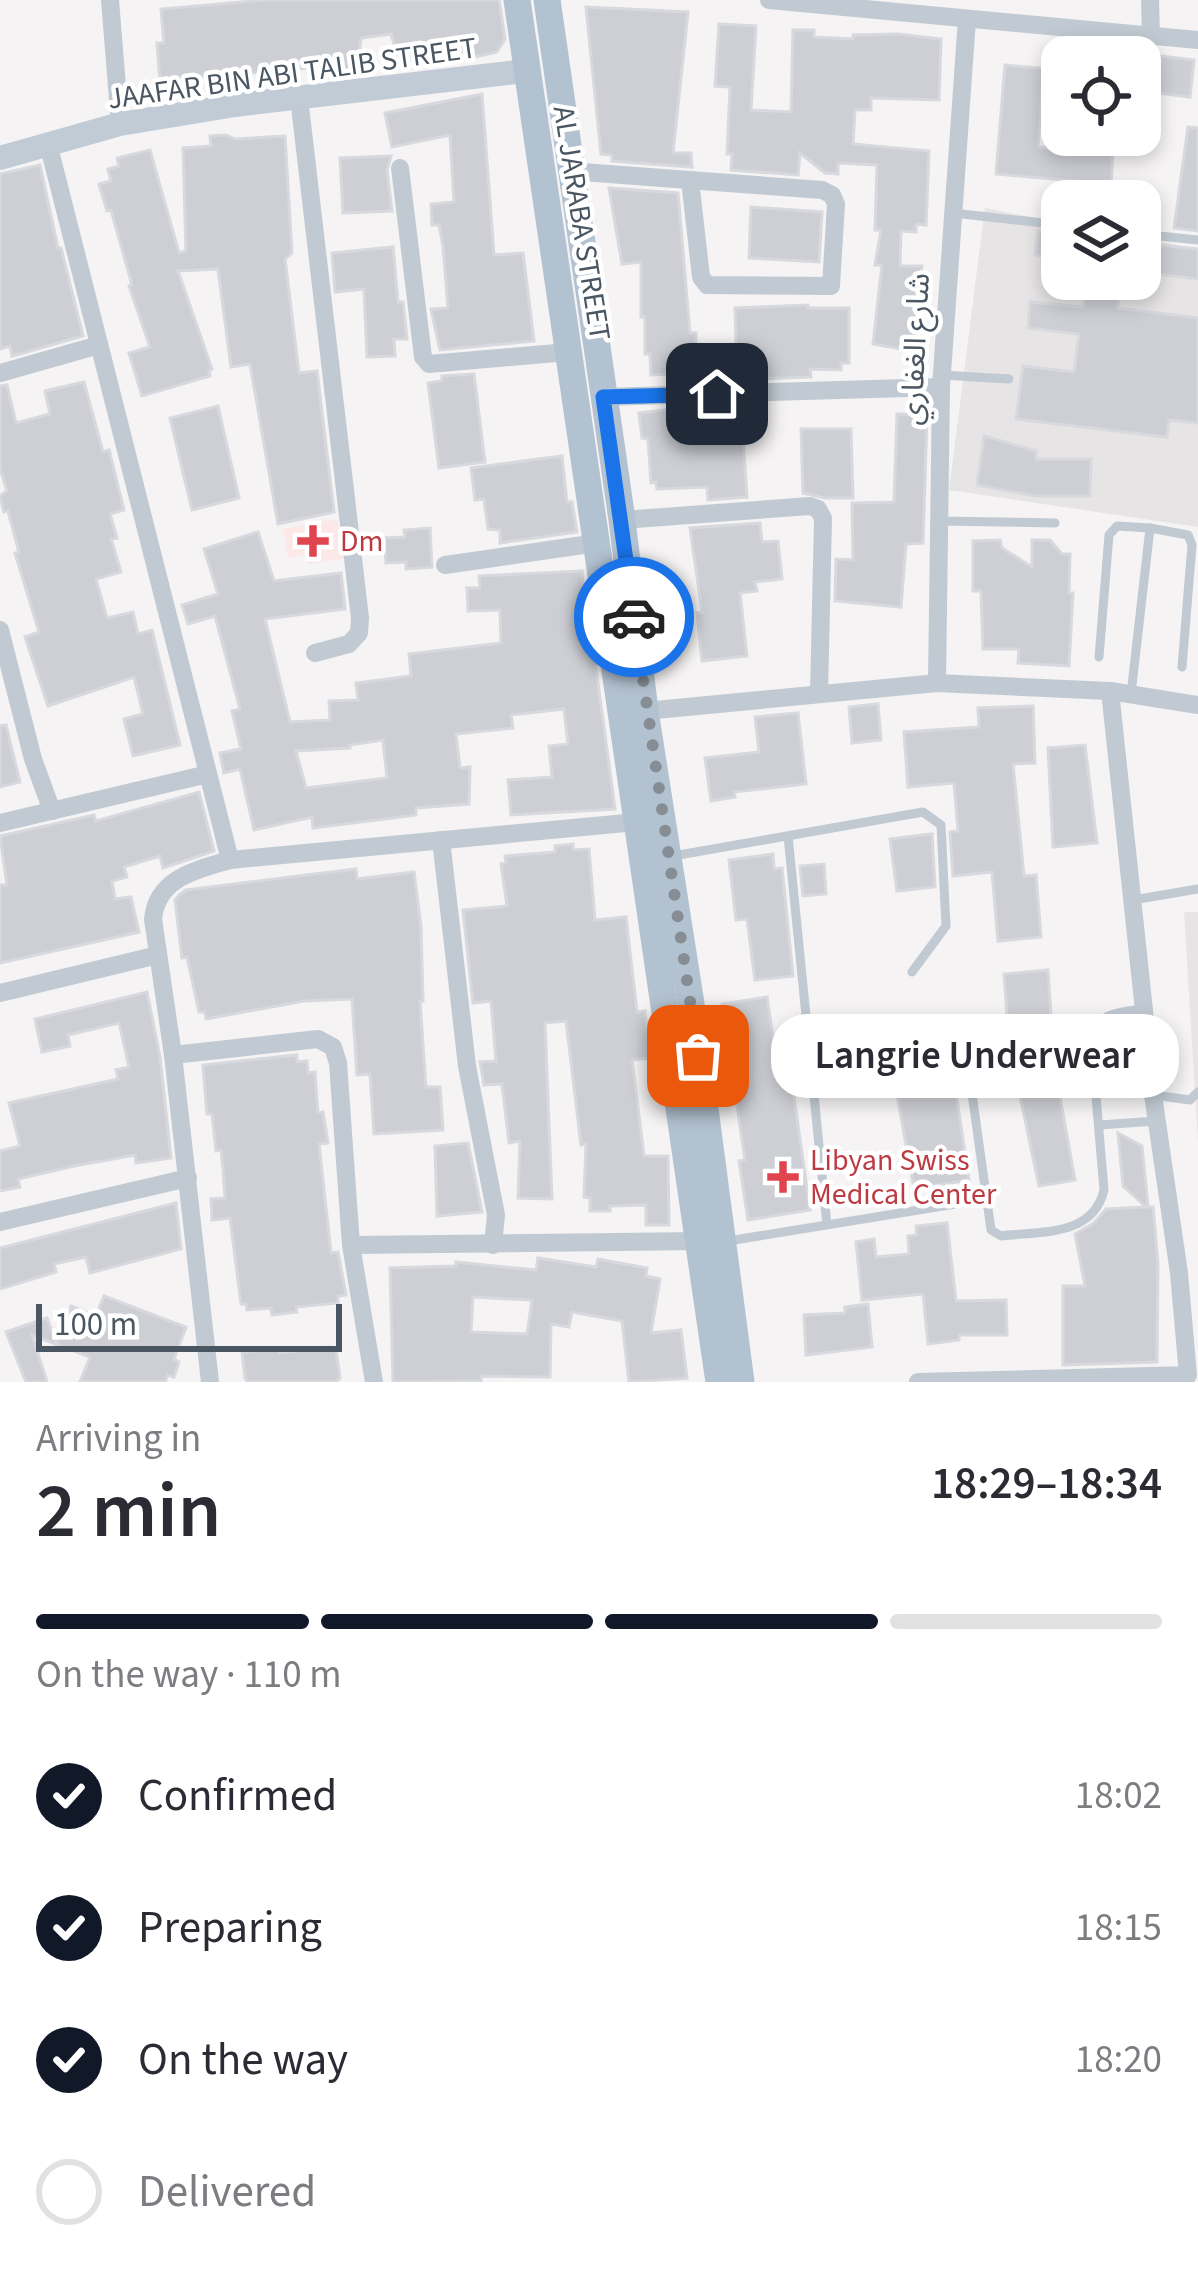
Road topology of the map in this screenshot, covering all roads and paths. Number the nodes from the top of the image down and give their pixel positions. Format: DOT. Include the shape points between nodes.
graph roads {
  1 [pos="110,0"];
  2 [pos="517,0"];
  3 [pos="547,0"];
  4 [pos="769,0"];
  5 [pos="1150,0"];
  6 [pos="811,2"];
  7 [pos="937,8"];
  8 [pos="967,19"];
  9 [pos="1151,35"];
  10 [pos="1198,40"];
  11 [pos="525,71"];
  12 [pos="299,98"];
  13 [pos="120,124"];
  14 [pos="48,143"];
  15 [pos="0,158"];
  16 [pos="400,168"];
  17 [pos="569,171"];
  18 [pos="691,181"];
  19 [pos="953,213"];
  20 [pos="1041,223"];
  21 [pos="1161,236"];
  22 [pos="1198,240"];
  23 [pos="99,345"];
  24 [pos="568,352"];
  25 [pos="0,374"];
  26 [pos="1009,379"];
  27 [pos="942,381"];
  28 [pos="603,397"];
  29 [pos="622,520"];
  30 [pos="939,520"];
  31 [pos="1055,523"];
  32 [pos="1150,528"];
  33 [pos="596,543"];
  34 [pos="445,565"];
  35 [pos="0,630"];
  36 [pos="315,653"];
  37 [pos="1100,657"];
  38 [pos="1182,667"];
  39 [pos="627,670"];
  40 [pos="937,683"];
  41 [pos="1120,692"];
  42 [pos="819,694"];
  43 [pos="1198,705"];
  44 [pos="645,711"];
  45 [pos="208,774"];
  46 [pos="52,811"];
  47 [pos="638,822"];
  48 [pos="0,823"];
  49 [pos="788,836"];
  50 [pos="441,840"];
  51 [pos="668,856"];
  52 [pos="230,860"];
  53 [pos="1198,889"];
  54 [pos="1132,900"];
  55 [pos="158,955"];
  56 [pos="912,972"];
  57 [pos="0,993"];
  58 [pos="1144,1009"];
  59 [pos="173,1055"];
  60 [pos="968,1065"];
  61 [pos="1198,1092"];
  62 [pos="1153,1095"];
  63 [pos="1157,1120"];
  64 [pos="1099,1125"];
  65 [pos="188,1178"];
  66 [pos="986,1199"];
  67 [pos="0,1222"];
  68 [pos="827,1225"];
  69 [pos="712,1242"];
  70 [pos="351,1245"];
  71 [pos="493,1245"];
  72 [pos="1188,1378"];
  73 [pos="963,1380"];
  74 [pos="210,1382"];
  75 [pos="374,1382"];
  76 [pos="719,1382"];
  77 [pos="741,1382"];
  78 [pos="918,1382"];
  1 -- 13 [label="street"];
  2 -- 11 [label="main road, AL JARABA STREET"];
  3 -- 17 [label="main road, AL JARABA STREET"];
  4 -- 6 [label="street"];
  5 -- 9 [label="street"];
  6 -- 7 [label="street"];
  7 -- 8 [label="street"];
  8 -- 9 [label="street"];
  8 -- 19 [label="street, شارع الغفاري"];
  9 -- 10 [label="street"];
  11 -- 12 [label="street, JAAFAR BIN ABI TALIB STREET"];
  11 -- 24 [label="main road, AL JARABA STREET"];
  12 -- 13 [label="street, JAAFAR BIN ABI TALIB STREET"];
  12 -- 36 [label="street" via="360,618 349,644"];
  13 -- 14 [label="street, JAAFAR BIN ABI TALIB STREET"];
  14 -- 15 [label="street, JAAFAR BIN ABI TALIB STREET"];
  14 -- 23 [label="street"];
  16 -- 24 [label="street" via="429,364"];
  17 -- 18 [label="street"];
  17 -- 28 [label="main road, AL JARABA STREET"];
  18 -- 18 [label="street" via="832,195 830,286 707,285"];
  19 -- 20 [label="lane"];
  19 -- 27 [label="street, شارع الغفاري"];
  21 -- 22 [label="lane"];
  23 -- 25 [label="street"];
  23 -- 45 [label="street"];
  24 -- 33 [label="main road, AL JARABA STREET"];
  26 -- 27 [label="lane"];
  27 -- 28 [label="street"];
  27 -- 30 [label="street, شارع الغفاري"];
  28 -- 29 [label="main road, AL JARABA STREET"];
  29 -- 39 [label="main road, AL JARABA STREET"];
  29 -- 42 [label="street" via="818,509"];
  30 -- 31 [label="lane"];
  30 -- 40 [label="street, شارع الغفاري"];
  32 -- 37 [label="lane" via="1118,526 1109,535"];
  32 -- 38 [label="lane" via="1188,536 1192,545"];
  32 -- 41 [label="lane"];
  33 -- 34 [label="street"];
  33 -- 39 [label="main road, AL JARABA STREET"];
  35 -- 46 [label="street"];
  39 -- 44 [label="main road, AL JARABA STREET"];
  39 -- 47 [label="main road, AL JARABA STREET"];
  40 -- 41 [label="street"];
  40 -- 42 [label="street"];
  41 -- 43 [label="street"];
  41 -- 54 [label="street"];
  42 -- 44 [label="street"];
  44 -- 51 [label="main road, AL JARABA STREET"];
  45 -- 46 [label="street"];
  45 -- 52 [label="street"];
  46 -- 48 [label="street"];
  47 -- 50 [label="street"];
  47 -- 69 [label="main road, AL JARABA STREET"];
  49 -- 51 [label="lane"];
  49 -- 56 [label="lane" via="923,812 941,825 946,926"];
  49 -- 68 [label="lane"];
  50 -- 52 [label="street"];
  50 -- 71 [label="street" via="467,1066 496,1215"];
  51 -- 69 [label="main road, AL JARABA STREET"];
  52 -- 55 [label="street" via="163,888 154,904"];
  53 -- 54 [label="lane"];
  54 -- 58 [label="street"];
  55 -- 57 [label="street"];
  55 -- 59 [label="street"];
  58 -- 62 [label="street"];
  58 -- 64 [label="lane" via="1109,1014 1094,1027"];
  59 -- 65 [label="street"];
  59 -- 70 [label="street" via="318,1040 333,1047"];
  60 -- 66 [label="lane"];
  61 -- 62 [label="lane" via="1190,1100"];
  62 -- 63 [label="street"];
  63 -- 64 [label="lane"];
  63 -- 72 [label="street"];
  64 -- 66 [label="lane" via="1104,1190 1083,1222 997,1235"];
  65 -- 67 [label="street"];
  65 -- 74 [label="street"];
  66 -- 68 [label="lane"];
  68 -- 69 [label="lane"];
  69 -- 71 [label="street"];
  69 -- 76 [label="main road, AL JARABA STREET"];
  69 -- 77 [label="main road, AL JARABA STREET"];
  70 -- 71 [label="street"];
  70 -- 75 [label="street"];
  72 -- 73 [label="street"];
  73 -- 78 [label="street"];
}
